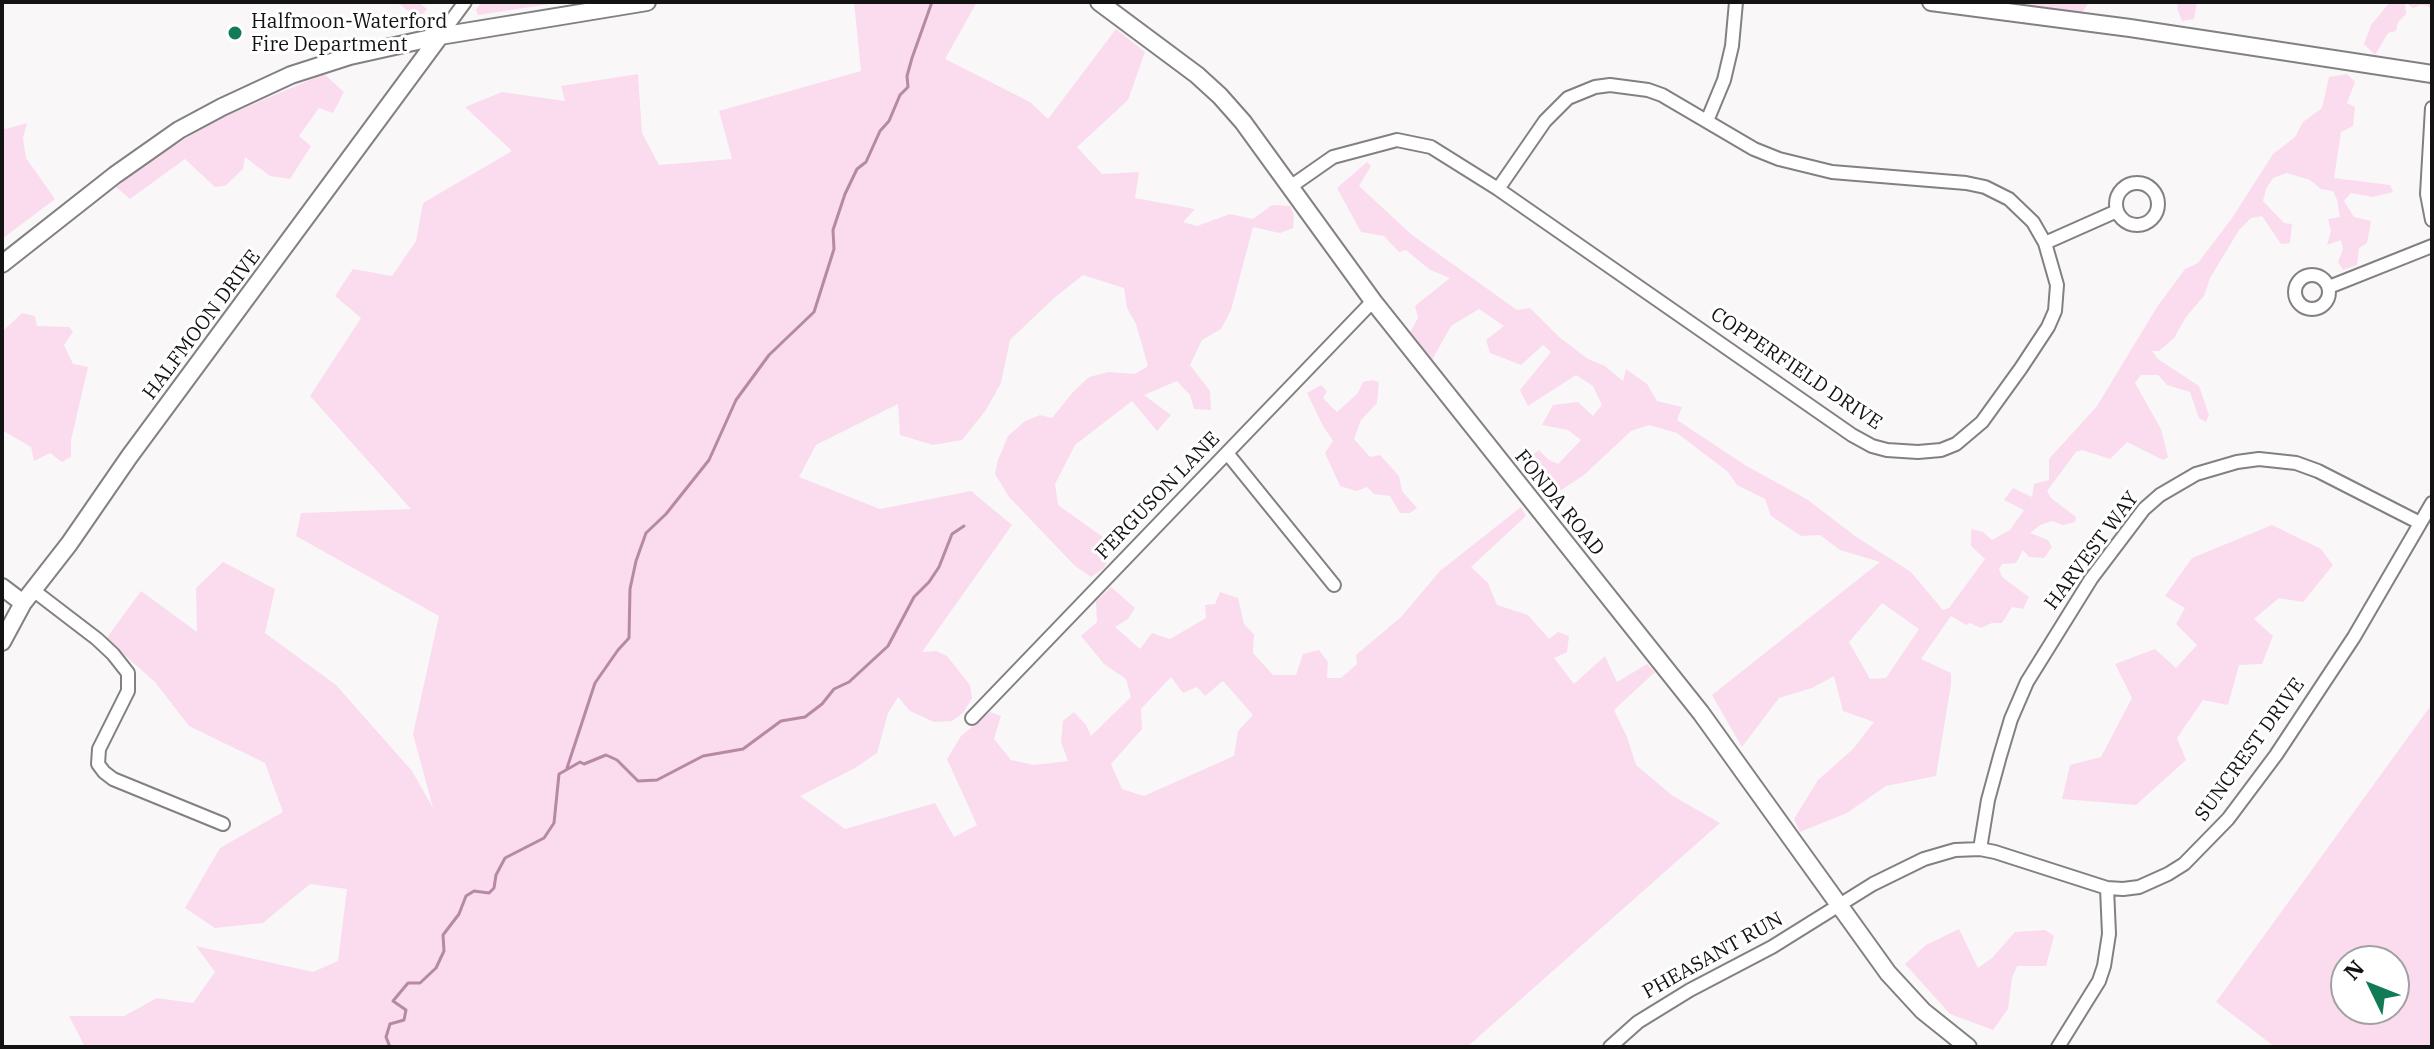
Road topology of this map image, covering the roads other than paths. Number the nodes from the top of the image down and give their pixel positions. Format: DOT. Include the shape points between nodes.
graph roads {
  1 [pos="465,2"];
  2 [pos="647,2"];
  3 [pos="1099,2"];
  4 [pos="1736,2"];
  5 [pos="1931,2"];
  6 [pos="440,36"];
  7 [pos="2432,74"];
  8 [pos="2432,108"];
  9 [pos="1707,121"];
  10 [pos="1290,187"];
  11 [pos="1498,189"];
  12 [pos="2117,211"];
  13 [pos="2432,220"];
  14 [pos="2045,243"];
  15 [pos="2432,246"];
  16 [pos="2,264"];
  17 [pos="2329,287"];
  18 [pos="1373,301"];
  19 [pos="1227,453"];
  20 [pos="2432,503"];
  21 [pos="2420,523"];
  22 [pos="1334,585"];
  23 [pos="2,587"];
  24 [pos="28,597"];
  25 [pos="2,642"];
  26 [pos="972,718"];
  27 [pos="223,824"];
  28 [pos="1980,849"];
  29 [pos="2107,888"];
  30 [pos="1841,906"];
  31 [pos="1610,1047"];
  32 [pos="1968,1047"];
  33 [pos="2058,1047"];
  1 -- 6 [label="street"];
  2 -- 6 [label="street"];
  3 -- 10 [label="street, FONDA ROAD" via="1220,96"];
  4 -- 9 [label="street" via="1724,80"];
  5 -- 7 [label="street"];
  6 -- 16 [label="street" via="291,75 222,107 115,175"];
  6 -- 24 [label="street, HALFMOON DRIVE"];
  8 -- 13 [label="street" via="2427,194"];
  9 -- 11 [label="street, COPPERFIELD DRIVE" via="1648,90 1595,87 1557,108"];
  9 -- 14 [label="street, COPPERFIELD DRIVE" via="1754,149 1814,168 1985,187 2009,199 2033,222"];
  10 -- 11 [label="street, COPPERFIELD DRIVE" via="1333,157 1397,140 1431,147"];
  10 -- 18 [label="street, FONDA ROAD"];
  11 -- 14 [label="street, COPPERFIELD DRIVE" via="1852,435 1902,452 1956,444 1982,422 2021,368 2055,311 2057,285"];
  12 -- 14 [label="street"];
  15 -- 17 [label="street"];
  18 -- 19 [label="street, FERGUSON LANE"];
  18 -- 30 [label="street, FONDA ROAD" via="1701,713"];
  19 -- 22 [label="street"];
  19 -- 26 [label="street, FERGUSON LANE"];
  20 -- 21 [label="street, SUNCREST DRIVE"];
  21 -- 28 [label="street, HARVEST WAY" via="2318,471 2259,459 2196,474 2160,495 2091,579 2027,682 2000,756"];
  21 -- 29 [label="street, SUNCREST DRIVE" via="2354,637 2228,819 2168,874 2139,887"];
  23 -- 24 [label="street"];
  24 -- 25 [label="street, HALFMOON DRIVE"];
  24 -- 27 [label="street" via="97,639 128,673 128,691 99,749 98,764 104,772"];
  28 -- 29 [label="street, SUNCREST DRIVE"];
  28 -- 30 [label="street, SUNCREST DRIVE" via="1924,859"];
  29 -- 33 [label="street" via="2104,966"];
  30 -- 31 [label="street, PHEASANT RUN" via="1690,990 1638,1022"];
  30 -- 32 [label="street, FONDA ROAD" via="1888,973 1923,1011"];
}
